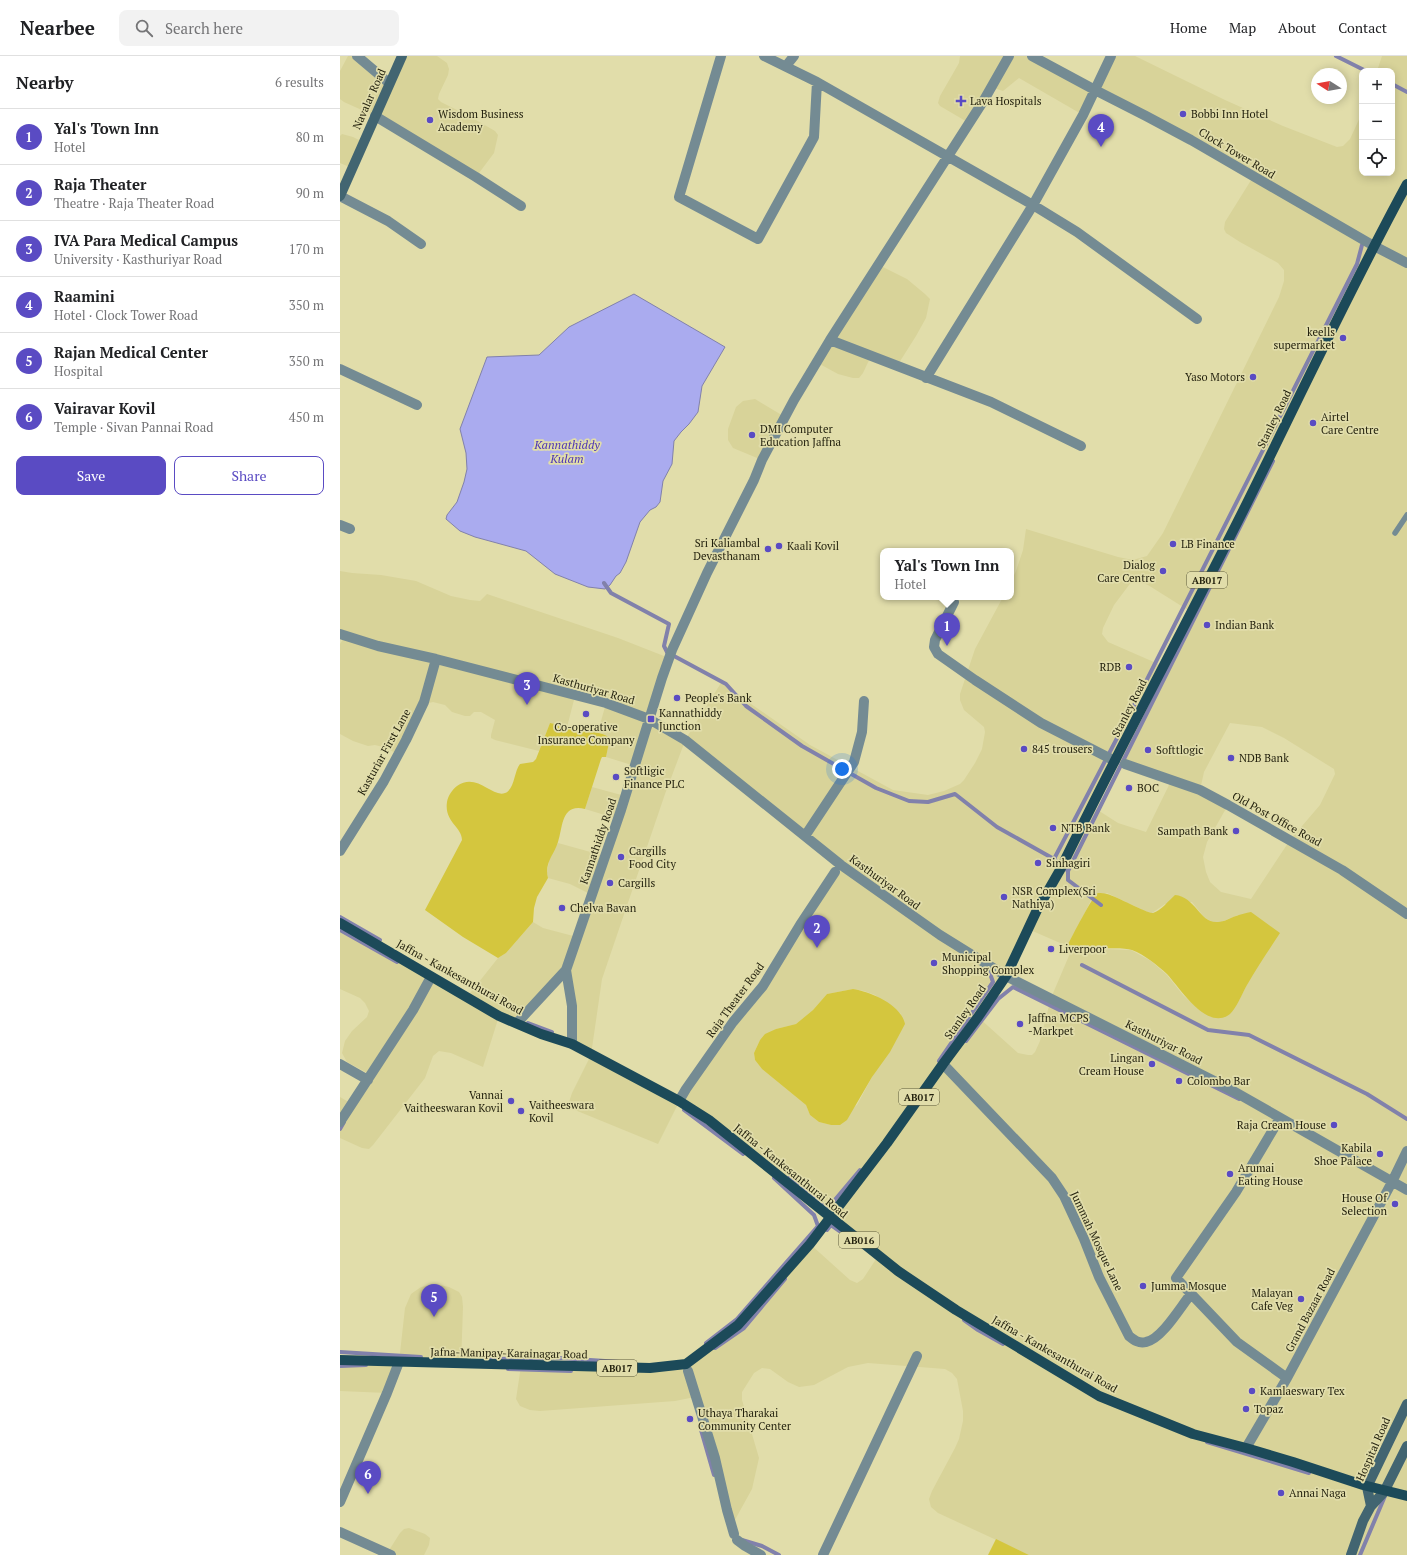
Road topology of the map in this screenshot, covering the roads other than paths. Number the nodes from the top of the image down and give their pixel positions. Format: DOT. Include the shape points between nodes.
graph roads {
  1 [pos="357,56"];
  2 [pos="402,56"];
  3 [pos="721,56"];
  4 [pos="764,56"];
  5 [pos="794,56"];
  6 [pos="1009,56"];
  7 [pos="1032,56"];
  8 [pos="1111,56"];
  9 [pos="786,66"];
  10 [pos="817,82"];
  11 [pos="389,83"];
  12 [pos="1095,90"];
  13 [pos="375,116"];
  14 [pos="947,157"];
  15 [pos="1407,184"];
  16 [pos="340,196"];
  17 [pos="1033,205"];
  18 [pos="521,206"];
  19 [pos="421,244"];
  20 [pos="1374,246"];
  21 [pos="1407,263"];
  22 [pos="1197,319"];
  23 [pos="830,340"];
  24 [pos="340,369"];
  25 [pos="926,378"];
  26 [pos="417,405"];
  27 [pos="1081,446"];
  28 [pos="1407,515"];
  29 [pos="340,525"];
  30 [pos="350,529"];
  31 [pos="1395,533"];
  32 [pos="954,602"];
  33 [pos="340,634"];
  34 [pos="436,659"];
  35 [pos="864,701"];
  36 [pos="649,719"];
  37 [pos="1115,761"];
  38 [pos="1125,764"];
  39 [pos="805,836"];
  40 [pos="340,851"];
  41 [pos="835,872"];
  42 [pos="1407,914"];
  43 [pos="340,923"];
  44 [pos="566,970"];
  45 [pos="1006,976"];
  46 [pos="429,980"];
  47 [pos="517,1023"];
  48 [pos="572,1044"];
  49 [pos="340,1064"];
  50 [pos="943,1064"];
  51 [pos="368,1080"];
  52 [pos="679,1101"];
  53 [pos="1280,1118"];
  54 [pos="340,1122"];
  55 [pos="1407,1151"];
  56 [pos="1392,1182"];
  57 [pos="1407,1190"];
  58 [pos="830,1216"];
  59 [pos="1191,1294"];
  60 [pos="917,1356"];
  61 [pos="340,1360"];
  62 [pos="399,1362"];
  63 [pos="688,1371"];
  64 [pos="1287,1378"];
  65 [pos="1407,1404"];
  66 [pos="1407,1446"];
  67 [pos="1246,1448"];
  68 [pos="1367,1487"];
  69 [pos="1384,1492"];
  70 [pos="1407,1496"];
  71 [pos="340,1502"];
  72 [pos="1371,1506"];
  73 [pos="340,1532"];
  74 [pos="391,1555"];
  75 [pos="761,1555"];
  76 [pos="822,1555"];
  77 [pos="1351,1555"];
  1 -- 11 [label="street"];
  2 -- 11 [label="street, Navalar Road"];
  3 -- 10 [label="street" via="679,197 758,239 814,137"];
  4 -- 9 [label="street"];
  5 -- 9 [label="street"];
  6 -- 14 [label="street, Kannathiddy Road"];
  7 -- 12 [label="street, Clock Tower Road"];
  8 -- 12 [label="street"];
  9 -- 10 [label="street"];
  10 -- 14 [label="street"];
  11 -- 13 [label="street, Navalar Road"];
  12 -- 17 [label="street"];
  12 -- 20 [label="street, Clock Tower Road" via="1191,140"];
  13 -- 16 [label="street, Navalar Road"];
  13 -- 18 [label="street"];
  14 -- 17 [label="street"];
  14 -- 23 [label="street, Kannathiddy Road"];
  15 -- 20 [label="main road, Stanley Road / AB017"];
  16 -- 19 [label="street" via="388,221"];
  17 -- 22 [label="street" via="1083,237"];
  17 -- 25 [label="street"];
  20 -- 21 [label="street, Clock Tower Road"];
  20 -- 37 [label="main road, Stanley Road / AB017"];
  23 -- 25 [label="street"];
  23 -- 36 [label="street, Kannathiddy Road" via="762,460 696,595 672,650"];
  24 -- 26 [label="street"];
  25 -- 27 [label="street" via="991,402"];
  28 -- 31 [label="lane"];
  29 -- 30 [label="street"];
  32 -- 37 [label="street" via="935,640 934,647 938,654 1041,723"];
  33 -- 34 [label="street, Kasthuriyar Road" via="378,646"];
  34 -- 36 [label="street, Kasthuriyar Road" via="606,703"];
  34 -- 40 [label="street, Kasturiar First Lane" via="424,702 406,740 384,781"];
  35 -- 39 [label="street" via="862,732 854,762"];
  36 -- 39 [label="street, Kasthuriyar Road" via="685,740"];
  36 -- 44 [label="street, Kannathiddy Road"];
  37 -- 45 [label="main road, Stanley Road / AB017" via="1037,910"];
  38 -- 42 [label="street, Old Post Office Road" via="1200,790 1342,870"];
  39 -- 45 [label="street, Kasthuriyar Road" via="893,903"];
  41 -- 52 [label="street, Raja Theater Road" via="763,986 733,1022"];
  43 -- 46 [label="main road, Jaffna - Kankesanthurai Road / AB016"];
  44 -- 47 [label="street"];
  44 -- 48 [label="street" via="572,1006"];
  45 -- 50 [label="main road, Stanley Road / AB017"];
  45 -- 53 [label="street, Kasthuriyar Road" via="1222,1085"];
  46 -- 47 [label="main road, Jaffna - Kankesanthurai Road / AB016"];
  46 -- 51 [label="street"];
  47 -- 48 [label="main road, Jaffna - Kankesanthurai Road / AB016"];
  48 -- 52 [label="main road, Jaffna - Kankesanthurai Road / AB016"];
  49 -- 51 [label="street"];
  50 -- 58 [label="main road, Stanley Road / AB017" via="887,1143"];
  50 -- 59 [label="street, Jummah Mosque Lane" via="1052,1178 1067,1203 1099,1277 1129,1336 1136,1342 1146,1342 1158,1336"];
  51 -- 54 [label="street"];
  52 -- 58 [label="main road, Jaffna - Kankesanthurai Road / AB016" via="709,1120"];
  53 -- 56 [label="street, Kasthuriyar Road"];
  53 -- 59 [label="street" via="1236,1192 1176,1278"];
  55 -- 56 [label="street, Grand Bazaar Road"];
  56 -- 57 [label="street, Kasthuriyar Road"];
  56 -- 64 [label="street, Grand Bazaar Road"];
  58 -- 62 [label="main road, Jafna-Manipay-Karainagar Road / AB017" via="802,1254 738,1325 686,1364 650,1368"];
  58 -- 67 [label="main road, Jaffna - Kankesanthurai Road / AB016" via="878,1256 956,1310 1099,1396 1193,1434"];
  59 -- 64 [label="street" via="1236,1342"];
  60 -- 76 [label="street"];
  61 -- 62 [label="main road, Jafna-Manipay-Karainagar Road / AB017"];
  62 -- 71 [label="street"];
  63 -- 75 [label="street" via="715,1458 735,1537"];
  64 -- 67 [label="street, Grand Bazaar Road"];
  65 -- 68 [label="street, Hospital Road"];
  66 -- 69 [label="street"];
  67 -- 68 [label="main road, Jaffna - Kankesanthurai Road / AB016"];
  68 -- 69 [label="main road, Jaffna - Kankesanthurai Road / AB016"];
  68 -- 72 [label="street, Hospital Road"];
  69 -- 70 [label="main road, Jaffna - Kankesanthurai Road / AB016"];
  69 -- 72 [label="street"];
  72 -- 77 [label="street"];
  73 -- 74 [label="street"];
}
